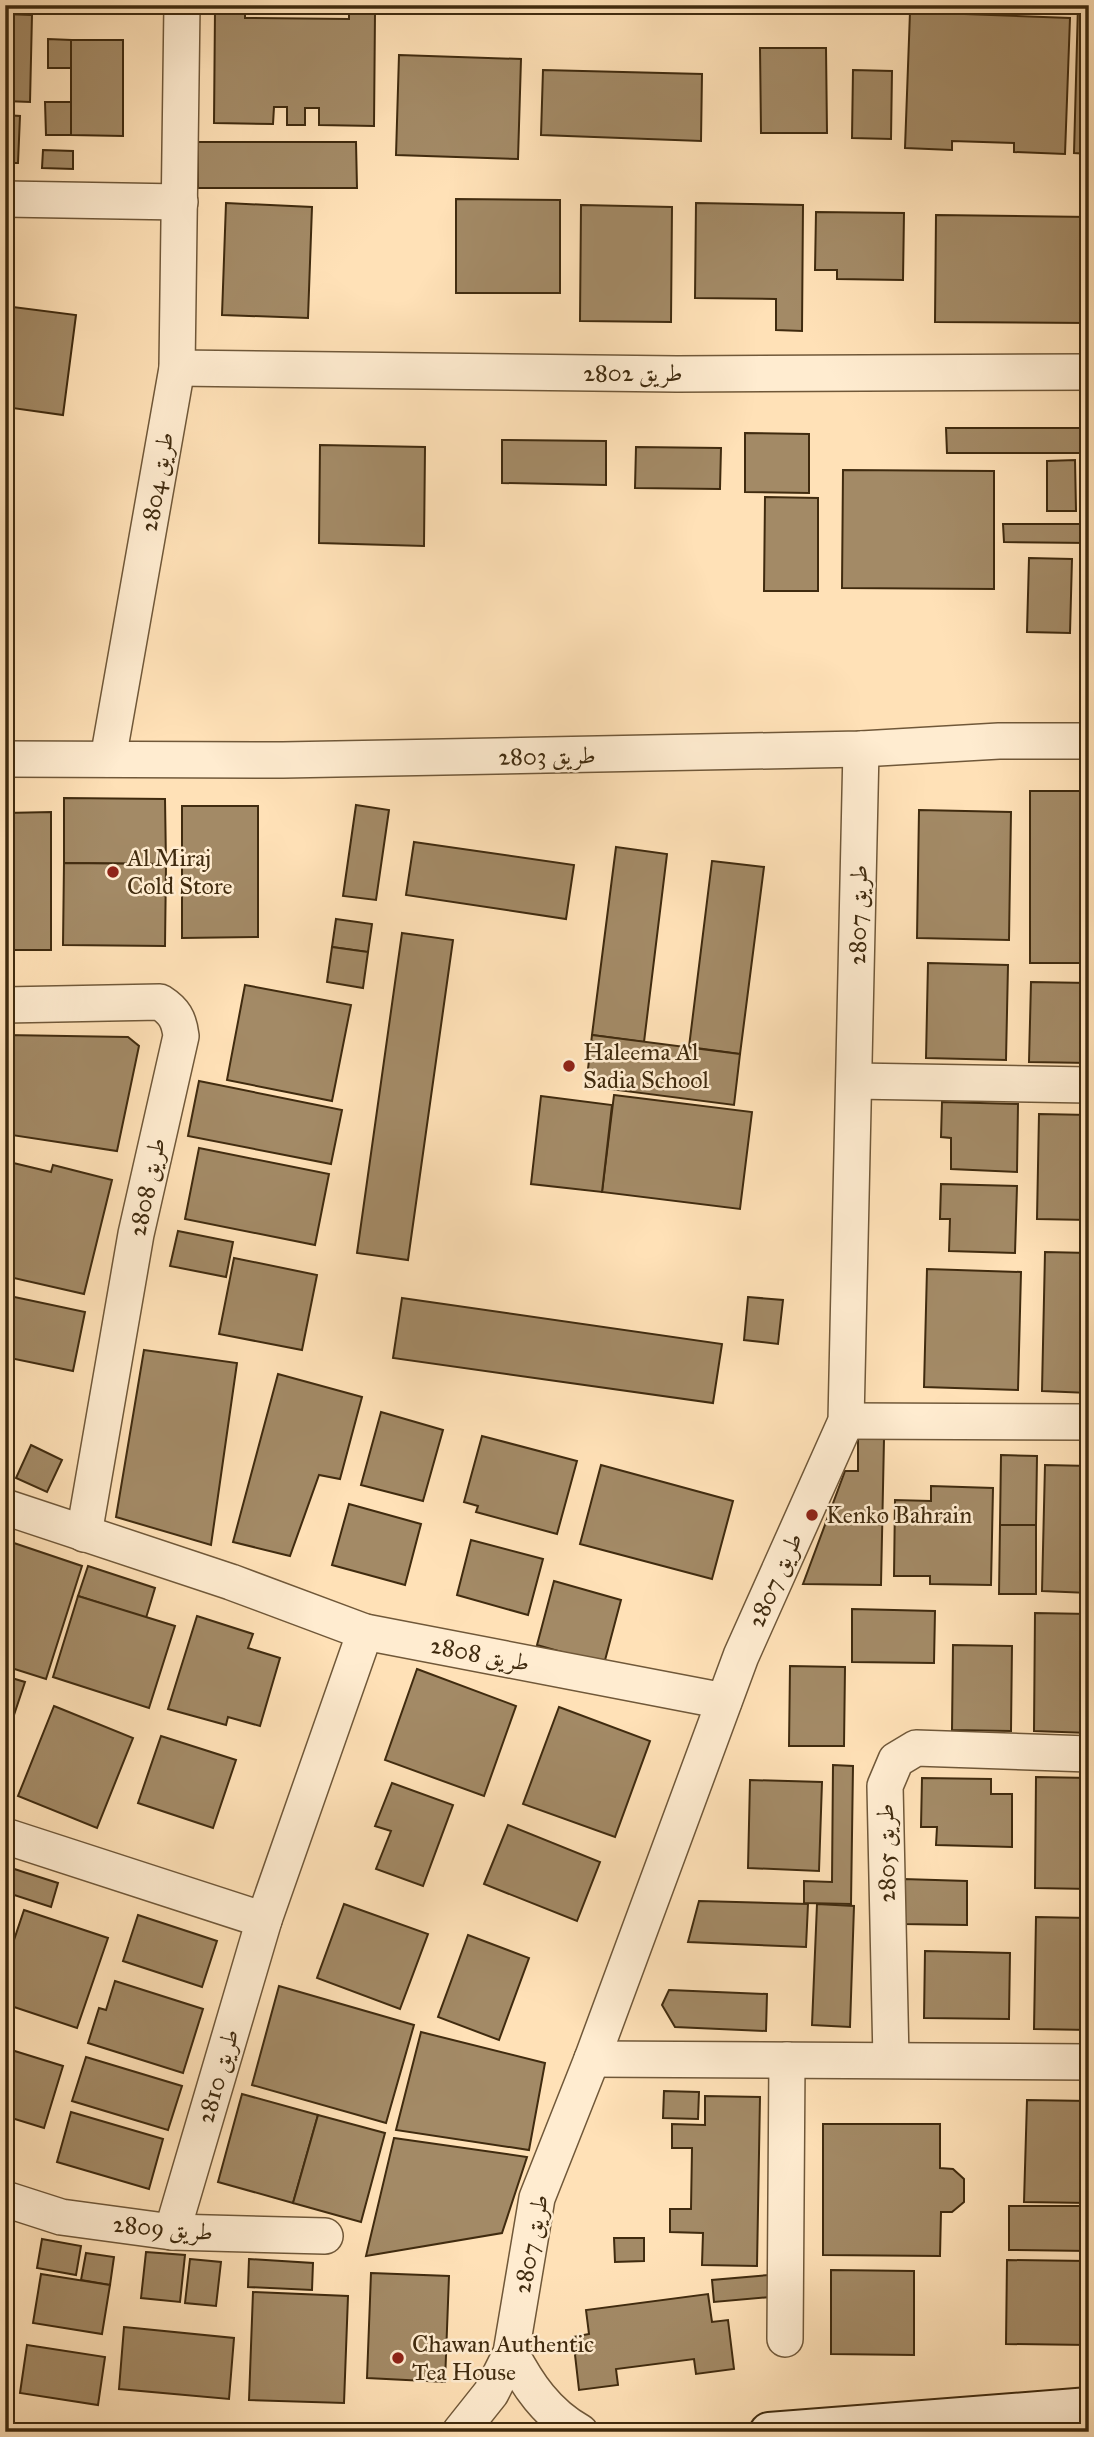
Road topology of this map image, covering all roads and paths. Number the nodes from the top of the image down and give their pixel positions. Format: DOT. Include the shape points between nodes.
graph roads {
  1 [pos="182,5"];
  2 [pos="5,199"];
  3 [pos="180,202"];
  4 [pos="177,368"];
  5 [pos="1089,372"];
  6 [pos="1089,741"];
  7 [pos="861,749"];
  8 [pos="5,759"];
  9 [pos="108,759"];
  10 [pos="5,1005"];
  11 [pos="854,1081"];
  12 [pos="1089,1085"];
  13 [pos="846,1421"];
  14 [pos="1089,1422"];
  15 [pos="5,1507"];
  16 [pos="84,1534"];
  17 [pos="365,1632"];
  18 [pos="724,1701"];
  19 [pos="1089,1754"];
  20 [pos="5,1836"];
  21 [pos="264,1920"];
  22 [pos="592,2059"];
  23 [pos="787,2060"];
  24 [pos="891,2060"];
  25 [pos="1089,2062"];
  26 [pos="5,2199"];
  27 [pos="172,2232"];
  28 [pos="325,2236"];
  29 [pos="785,2339"];
  30 [pos="510,2353"];
  31 [pos="1089,2407"];
  32 [pos="460,2432"];
  33 [pos="580,2432"];
  34 [pos="769,2432"];
  1 -- 3 [label="street, طريق 2804"];
  2 -- 3 [label="street"];
  3 -- 4 [label="street, طريق 2804"];
  4 -- 5 [label="street, طريق 2802"];
  4 -- 9 [label="street, طريق 2804"];
  6 -- 7 [label="street, طريق 2803"];
  7 -- 9 [label="street, طريق 2803" via="310,760"];
  7 -- 11 [label="street, طريق 2807"];
  8 -- 9 [label="street, طريق 2803"];
  10 -- 16 [label="street, طريق 2808" via="160,1002 172,1009 179,1022 181,1036 132,1259"];
  11 -- 12 [label="street"];
  11 -- 13 [label="street, طريق 2807"];
  13 -- 14 [label="street"];
  13 -- 18 [label="street, طريق 2807"];
  15 -- 16 [label="street, طريق 2808"];
  16 -- 17 [label="street, طريق 2808"];
  17 -- 18 [label="street, طريق 2808"];
  17 -- 21 [label="street, طريق 2810"];
  18 -- 22 [label="street, طريق 2807"];
  19 -- 24 [label="street, طريق 2805" via="916,1748 896,1760 885,1786"];
  20 -- 21 [label="street"];
  21 -- 27 [label="street, طريق 2810"];
  22 -- 23 [label="street"];
  22 -- 30 [label="street, طريق 2807" via="537,2198"];
  23 -- 24 [label="street"];
  23 -- 29 [label="street"];
  24 -- 25 [label="street"];
  26 -- 27 [label="street, طريق 2809" via="61,2217"];
  27 -- 28 [label="street, طريق 2809"];
  30 -- 32 [label="street, طريق 2807" via="491,2393"];
  30 -- 33 [label="street" via="549,2409"];
  31 -- 34 [label="main road"];
}
